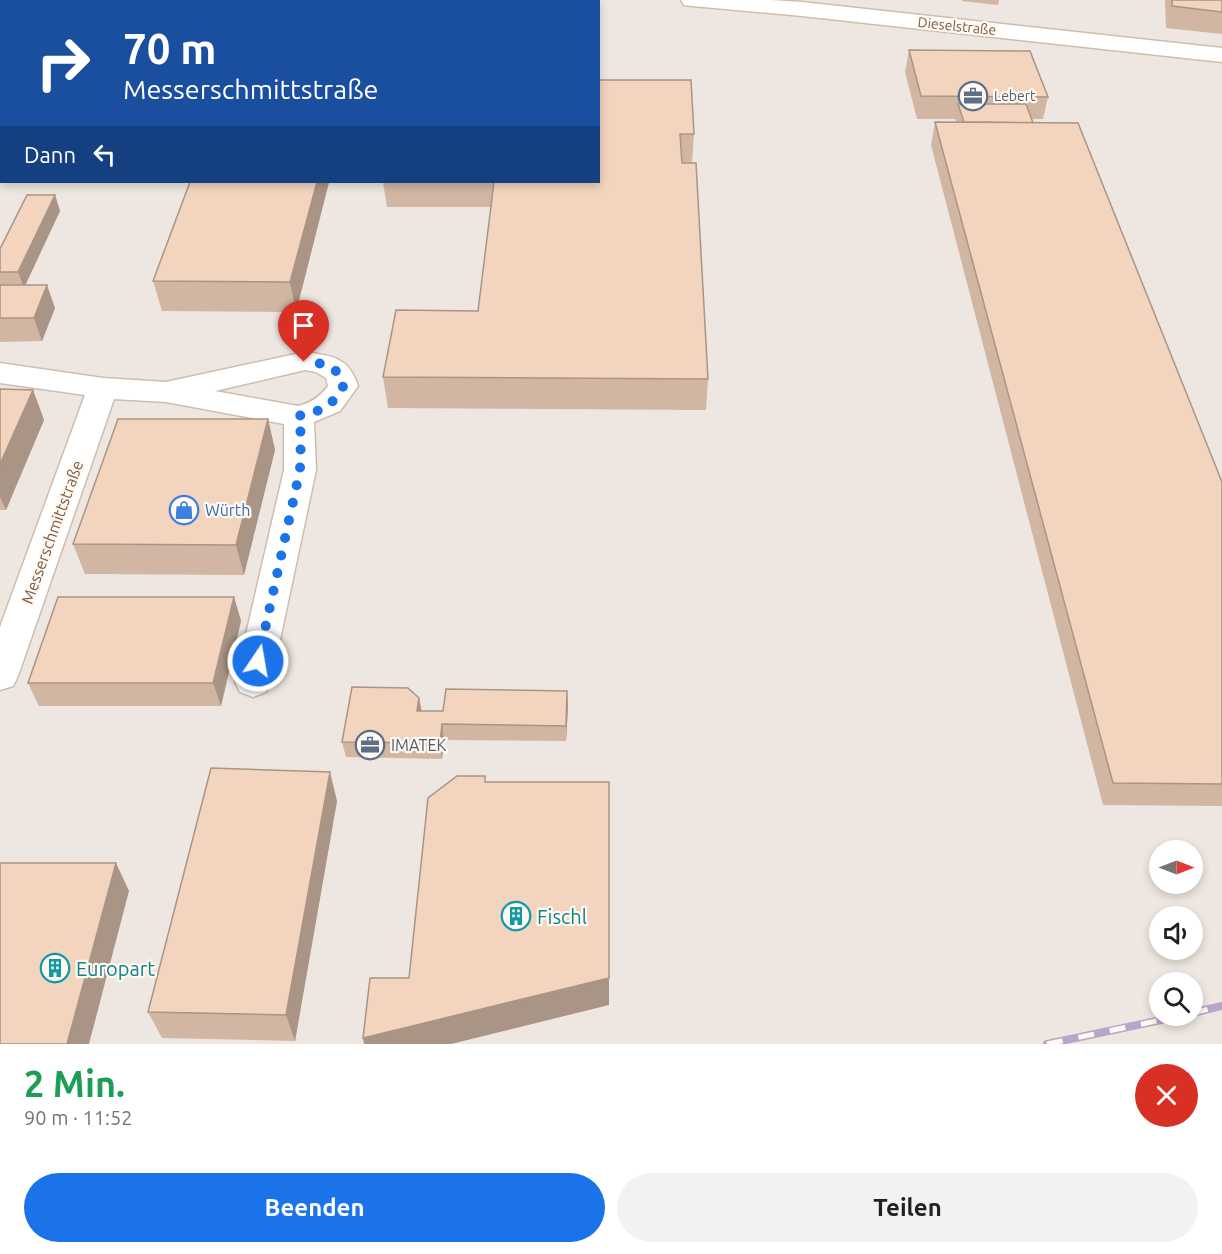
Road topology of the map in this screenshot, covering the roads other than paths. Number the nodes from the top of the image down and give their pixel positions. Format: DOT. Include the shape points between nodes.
graph roads {
  1 [pos="692,0"];
  2 [pos="1222,55"];
  3 [pos="0,373"];
  4 [pos="103,388"];
  5 [pos="166,392"];
  6 [pos="298,416"];
  7 [pos="0,676"];
  8 [pos="254,682"];
  1 -- 2 [label="street, Dieselstraße"];
  3 -- 4 [label="street"];
  4 -- 5 [label="street"];
  4 -- 7 [label="street, Messerschmittstraße"];
  5 -- 6 [label="street"];
  5 -- 6 [label="street" via="304,362 324,364 339,373 343,387 336,400 319,411"];
  6 -- 8 [label="street" via="300,470"];
}
